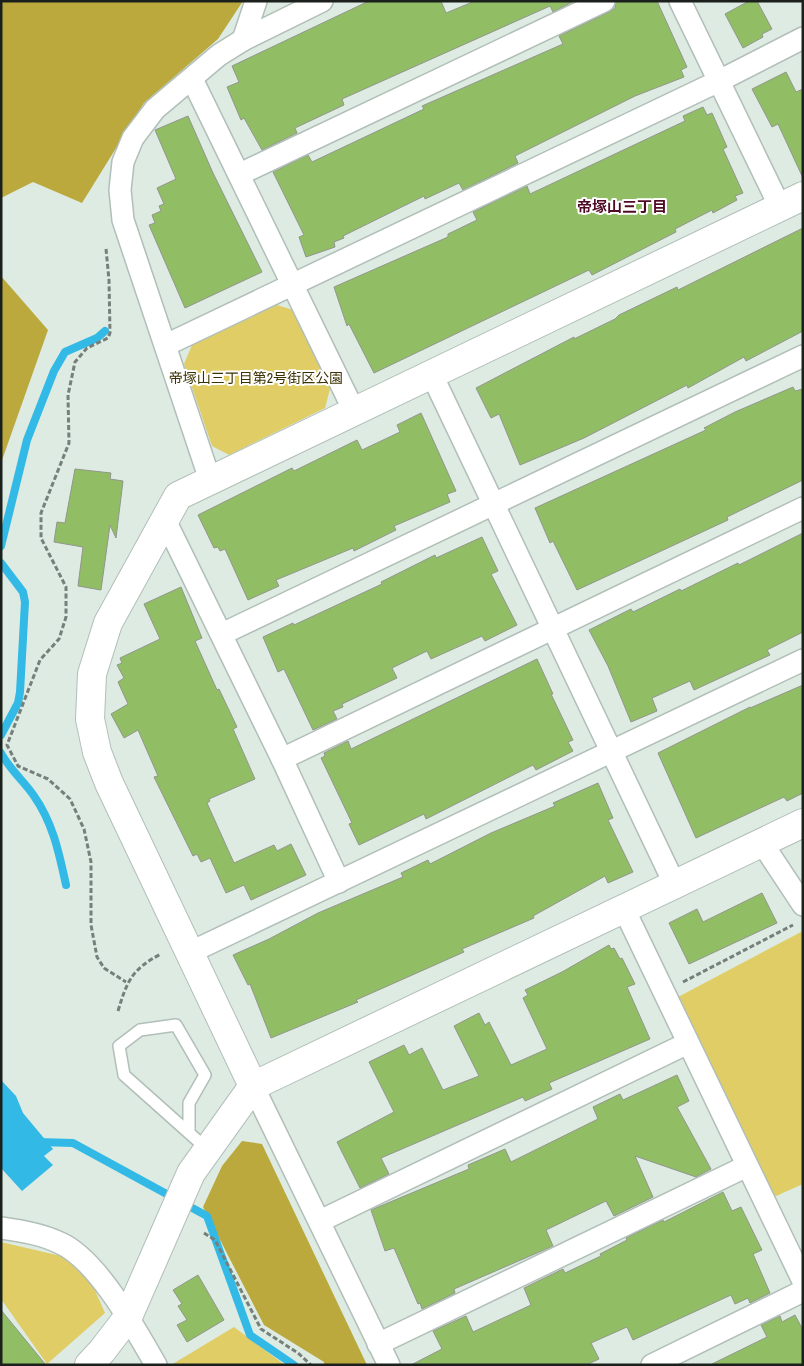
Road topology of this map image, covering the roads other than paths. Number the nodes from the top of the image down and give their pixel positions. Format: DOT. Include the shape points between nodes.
graph roads {
  1 [pos="256,1"];
  2 [pos="322,1"];
  3 [pos="604,1"];
  4 [pos="680,1"];
  5 [pos="803,38"];
  6 [pos="243,40"];
  7 [pos="192,79"];
  8 [pos="719,81"];
  9 [pos="240,174"];
  10 [pos="791,201"];
  11 [pos="294,285"];
  12 [pos="166,345"];
  13 [pos="803,356"];
  14 [pos="432,374"];
  15 [pos="354,411"];
  16 [pos="210,480"];
  17 [pos="494,505"];
  18 [pos="803,508"];
  19 [pos="165,520"];
  20 [pos="553,629"];
  21 [pos="222,634"];
  22 [pos="803,660"];
  23 [pos="611,751"];
  24 [pos="282,759"];
  25 [pos="803,823"];
  26 [pos="762,843"];
  27 [pos="339,882"];
  28 [pos="674,883"];
  29 [pos="624,909"];
  30 [pos="798,915"];
  31 [pos="186,948"];
  32 [pos="688,1043"];
  33 [pos="253,1086"];
  34 [pos="198,1141"];
  35 [pos="748,1166"];
  36 [pos="320,1221"];
  37 [pos="1,1228"];
  38 [pos="803,1281"];
  39 [pos="803,1291"];
  40 [pos="128,1317"];
  41 [pos="378,1344"];
  42 [pos="685,1357"];
  43 [pos="89,1365"];
  44 [pos="156,1365"];
  45 [pos="389,1365"];
  46 [pos="652,1365"];
  1 -- 6 [label="street"];
  2 -- 6 [label="street"];
  3 -- 9 [label="street"];
  4 -- 8 [label="street"];
  5 -- 8 [label="street"];
  6 -- 7 [label="street" via="219,55"];
  7 -- 9 [label="street"];
  7 -- 12 [label="street" via="155,109 133,138 123,162 120,190 123,220"];
  8 -- 10 [label="street"];
  8 -- 11 [label="street"];
  9 -- 11 [label="street"];
  10 -- 14 [label="street"];
  11 -- 12 [label="street"];
  11 -- 15 [label="street"];
  12 -- 16 [label="street"];
  13 -- 17 [label="street"];
  14 -- 15 [label="street"];
  14 -- 17 [label="street"];
  15 -- 16 [label="street"];
  16 -- 19 [label="street" via="178,496"];
  17 -- 20 [label="street"];
  17 -- 21 [label="street"];
  18 -- 20 [label="street"];
  19 -- 21 [label="street"];
  19 -- 31 [label="street" via="108,623 92,674 90,719 97,752 109,784"];
  20 -- 23 [label="street"];
  20 -- 24 [label="street"];
  21 -- 24 [label="street"];
  22 -- 23 [label="street"];
  23 -- 27 [label="street"];
  23 -- 28 [label="street"];
  24 -- 27 [label="street"];
  25 -- 26 [label="street"];
  26 -- 28 [label="street"];
  26 -- 30 [label="street"];
  27 -- 31 [label="street"];
  28 -- 29 [label="street"];
  29 -- 32 [label="street"];
  29 -- 33 [label="street"];
  31 -- 33 [label="street"];
  32 -- 35 [label="street"];
  32 -- 36 [label="street"];
  33 -- 34 [label="street"];
  33 -- 36 [label="street"];
  34 -- 34 [label="lane" via="124,1075 119,1046 140,1030 176,1025 205,1075 188,1103"];
  34 -- 40 [label="street" via="191,1173"];
  35 -- 38 [label="street"];
  35 -- 41 [label="street"];
  36 -- 41 [label="street"];
  37 -- 40 [label="street" via="28,1232 62,1243 94,1270"];
  39 -- 42 [label="street"];
  40 -- 43 [label="street"];
  40 -- 44 [label="street"];
  41 -- 45 [label="street"];
  42 -- 46 [label="street"];
}
